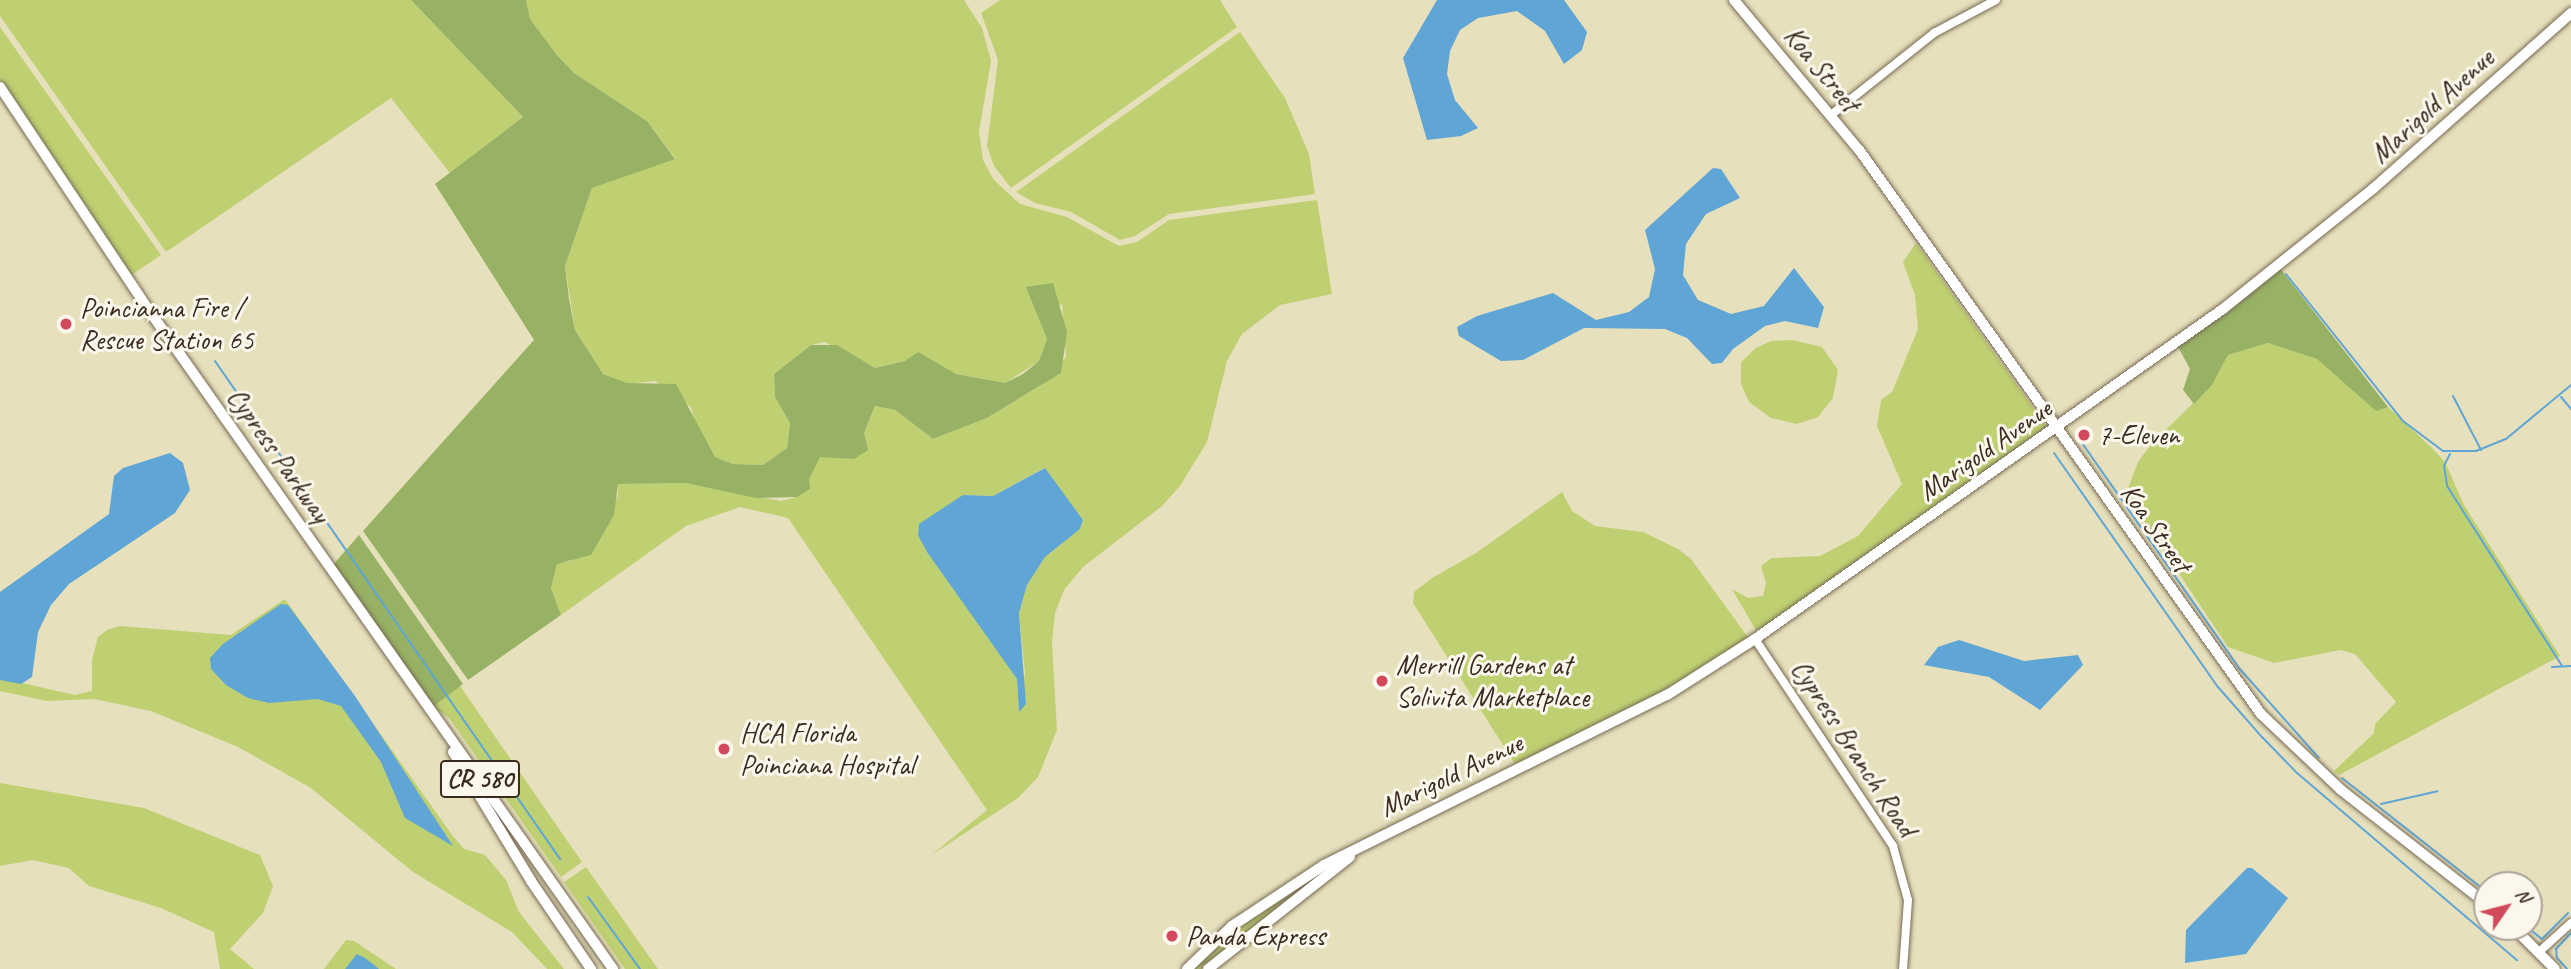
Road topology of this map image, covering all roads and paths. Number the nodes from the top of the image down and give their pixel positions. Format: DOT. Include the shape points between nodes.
graph roads {
  1 [pos="1734,0"];
  2 [pos="1996,0"];
  3 [pos="2571,13"];
  4 [pos="0,87"];
  5 [pos="1831,115"];
  6 [pos="2057,427"];
  7 [pos="1755,639"];
  8 [pos="405,674"];
  9 [pos="1370,841"];
  10 [pos="2473,893"];
  11 [pos="2571,923"];
  12 [pos="2528,941"];
  13 [pos="2539,952"];
  14 [pos="591,969"];
  15 [pos="613,969"];
  16 [pos="1186,969"];
  17 [pos="1208,969"];
  18 [pos="1903,969"];
  19 [pos="2555,969"];
  1 -- 5 [label="main road, Koa Street"];
  2 -- 5 [label="street" via="1934,33"];
  3 -- 6 [label="main road, Marigold Avenue" via="2403,164 2296,252"];
  4 -- 8 [label="main road, Cypress Parkway / CR 580" via="82,213"];
  5 -- 6 [label="main road, Koa Street"];
  6 -- 7 [label="main road, Marigold Avenue"];
  6 -- 10 [label="main road, Koa Street" via="2270,724 2341,790"];
  7 -- 9 [label="main road, Marigold Avenue" via="1667,695"];
  7 -- 18 [label="street, Cypress Branch Road" via="1893,846 1908,900"];
  8 -- 14 [label="main road, Cypress Parkway / CR 580" via="531,881"];
  8 -- 15 [label="main road, Cypress Parkway / CR 580"];
  9 -- 16 [label="main road, Marigold Avenue" via="1278,894"];
  9 -- 17 [label="main road, Marigold Avenue"];
  11 -- 13 [label="street"];
  12 -- 13 [label="main road"];
  13 -- 19 [label="main road"];
}
